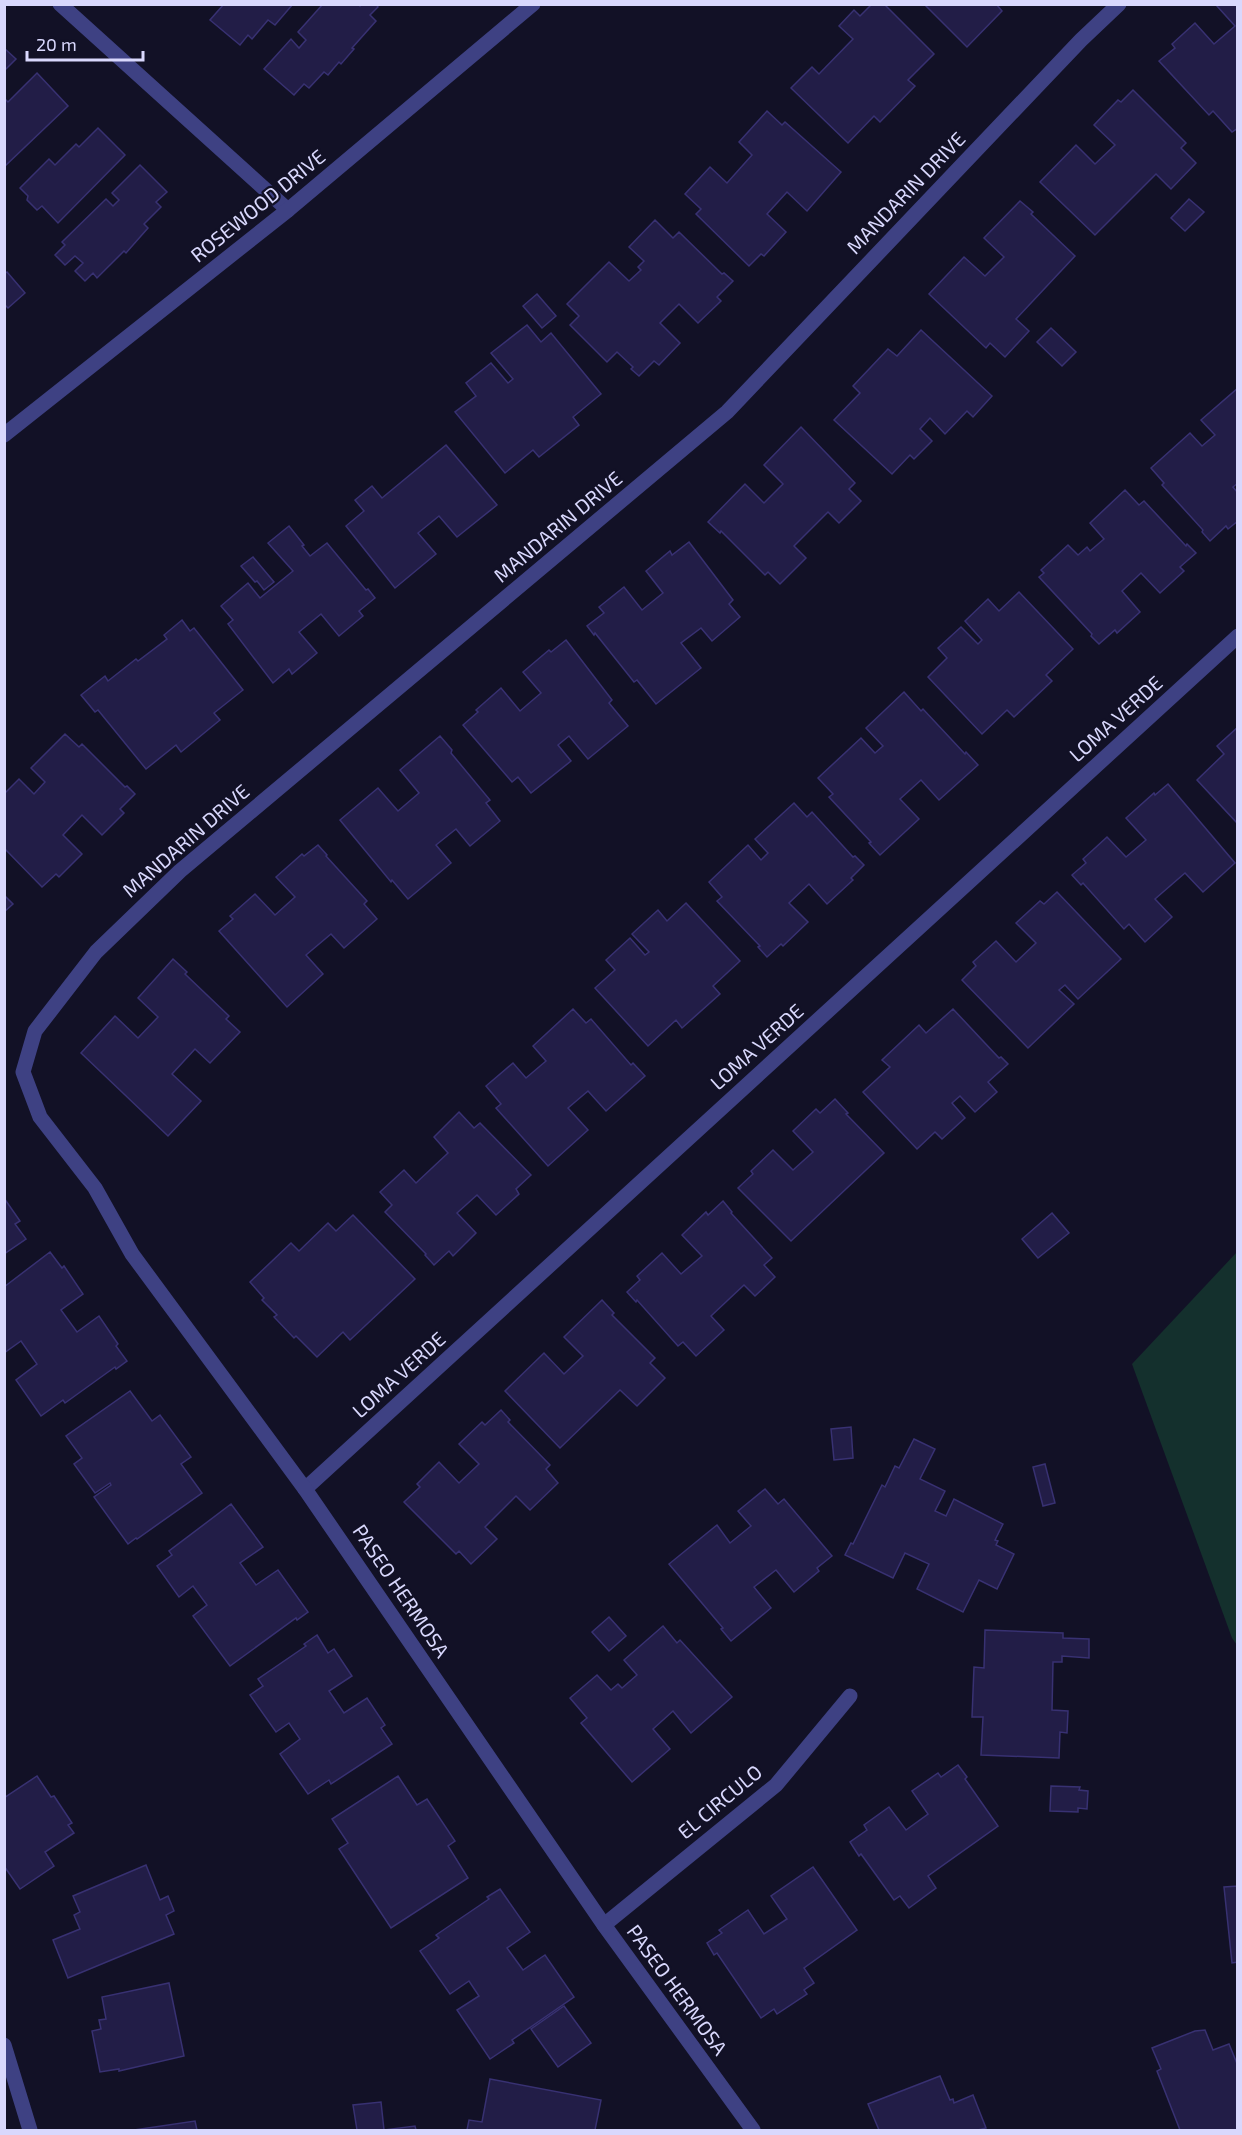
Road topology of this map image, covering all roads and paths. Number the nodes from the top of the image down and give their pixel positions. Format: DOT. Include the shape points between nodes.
graph roads {
  1 [pos="60,4"];
  2 [pos="533,4"];
  3 [pos="1119,4"];
  4 [pos="288,210"];
  5 [pos="4,435"];
  6 [pos="1238,636"];
  7 [pos="23,1072"];
  8 [pos="305,1489"];
  9 [pos="850,1696"];
  10 [pos="604,1925"];
  11 [pos="4,2045"];
  12 [pos="30,2130"];
  13 [pos="753,2130"];
  1 -- 4 [label="street"];
  2 -- 4 [label="street, ROSEWOOD DRIVE"];
  3 -- 7 [label="street, MANDARIN DRIVE" via="727,412 180,871 96,952 35,1031"];
  4 -- 5 [label="street, ROSEWOOD DRIVE"];
  6 -- 8 [label="street, LOMA VERDE"];
  7 -- 8 [label="street, PASEO HERMOSA" via="40,1117 95,1188 132,1254"];
  8 -- 10 [label="street, PASEO HERMOSA"];
  9 -- 10 [label="street, EL CIRCULO" via="776,1785"];
  10 -- 13 [label="street, PASEO HERMOSA"];
  11 -- 12 [label="street"];
}
